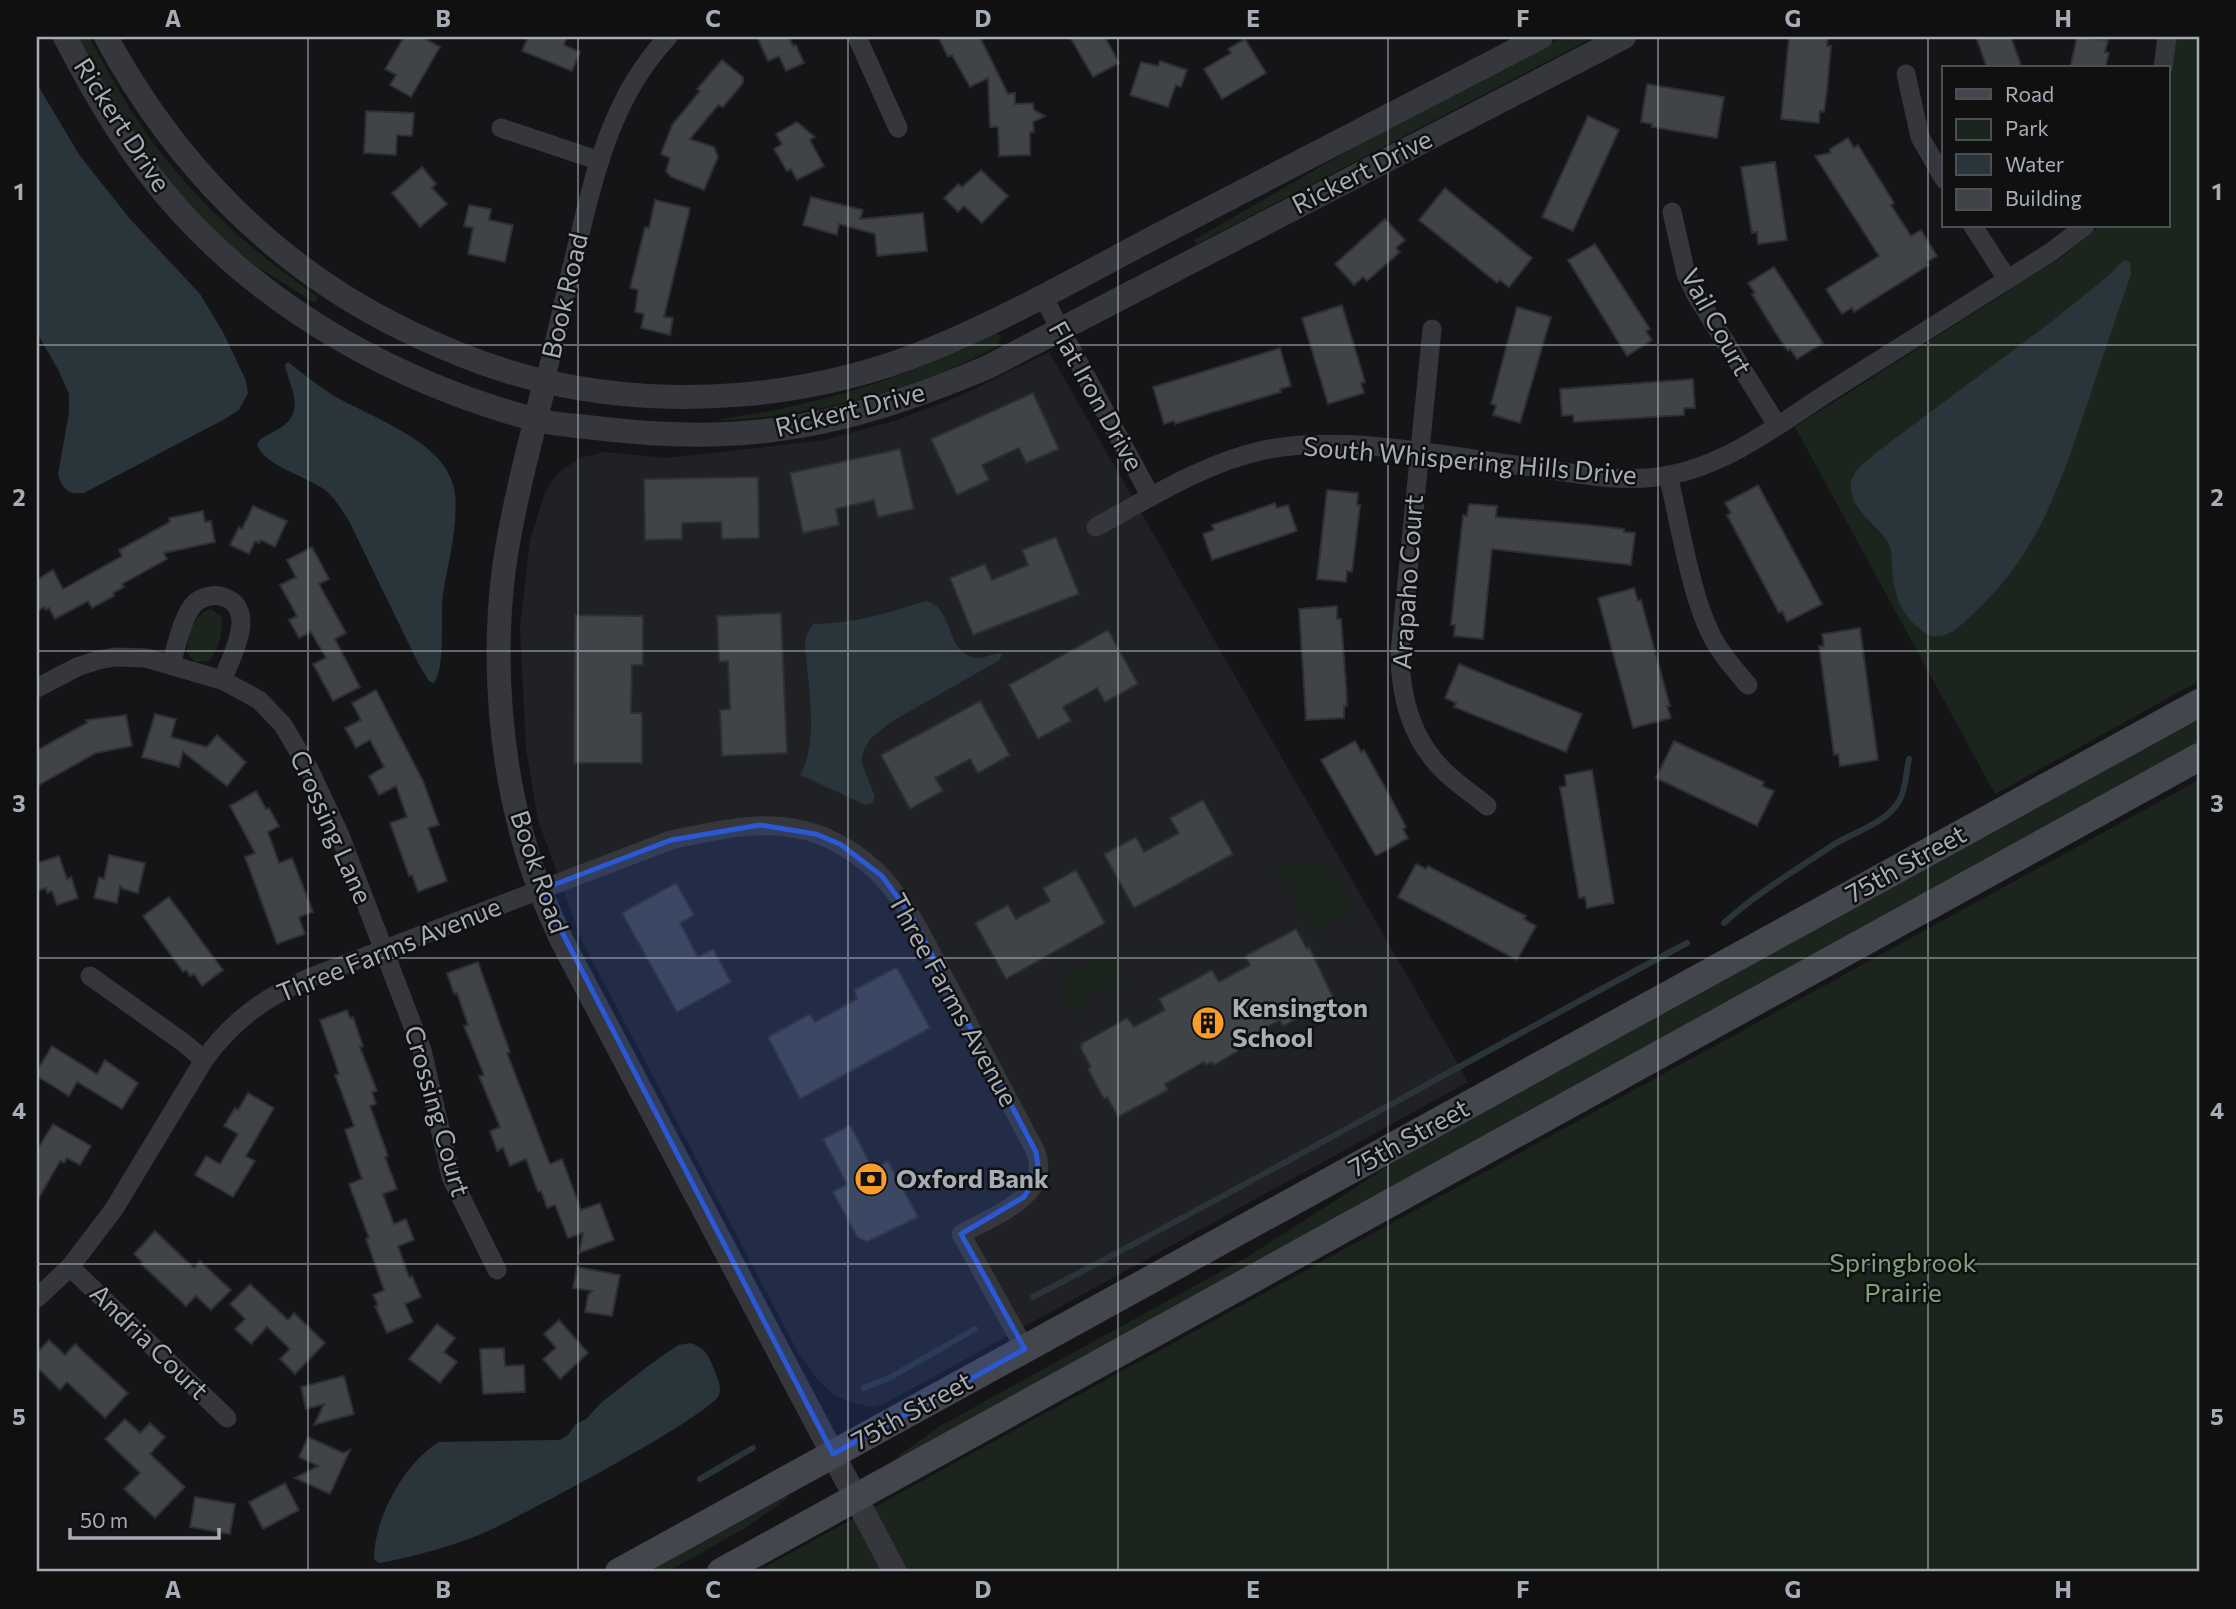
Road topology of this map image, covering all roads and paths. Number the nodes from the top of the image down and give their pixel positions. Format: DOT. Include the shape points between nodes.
graph roads {
  1 [pos="65,37"];
  2 [pos="106,37"];
  3 [pos="668,37"];
  4 [pos="857,37"];
  5 [pos="1541,37"];
  6 [pos="1624,37"];
  7 [pos="2167,37"];
  8 [pos="2164,66"];
  9 [pos="1906,74"];
  10 [pos="501,128"];
  11 [pos="898,128"];
  12 [pos="600,160"];
  13 [pos="1942,175"];
  14 [pos="1672,212"];
  15 [pos="1974,228"];
  16 [pos="2082,228"];
  17 [pos="2007,279"];
  18 [pos="1042,295"];
  19 [pos="1059,329"];
  20 [pos="1432,329"];
  21 [pos="545,382"];
  22 [pos="536,420"];
  23 [pos="1777,425"];
  24 [pos="1419,453"];
  25 [pos="1668,475"];
  26 [pos="1151,497"];
  27 [pos="1096,527"];
  28 [pos="171,664"];
  29 [pos="222,680"];
  30 [pos="1748,685"];
  31 [pos="37,688"];
  32 [pos="2199,703"];
  33 [pos="2199,757"];
  34 [pos="1487,806"];
  35 [pos="540,890"];
  36 [pos="383,950"];
  37 [pos="90,976"];
  38 [pos="204,1060"];
  39 [pos="70,1267"];
  40 [pos="497,1270"];
  41 [pos="37,1298"];
  42 [pos="1025,1349"];
  43 [pos="227,1418"];
  44 [pos="833,1454"];
  45 [pos="856,1498"];
  46 [pos="619,1572"];
  47 [pos="721,1572"];
  48 [pos="895,1572"];
  1 -- 22 [label="street, Rickert Drive" via="97,99 135,157 179,210 236,266 290,307 361,351 421,380"];
  2 -- 21 [label="street, Rickert Drive" via="152,112 198,173 250,226 304,270 366,311 429,342"];
  3 -- 12 [label="street, Book Road" via="625,99 608,131"];
  4 -- 11 [label="street"];
  5 -- 18 [label="street, Rickert Drive"];
  6 -- 19 [label="street, Rickert Drive"];
  7 -- 8 [label="street"];
  9 -- 13 [label="street" via="1920,136"];
  10 -- 12 [label="street"];
  12 -- 21 [label="street, Book Road"];
  14 -- 23 [label="street, Vail Court" via="1691,285"];
  15 -- 17 [label="street"];
  16 -- 17 [label="street, South Whispering Hills Drive"];
  17 -- 23 [label="street, South Whispering Hills Drive"];
  18 -- 19 [label="street, Flat Iron Drive"];
  18 -- 21 [label="street, Rickert Drive" via="929,350 859,374 808,385 685,397 612,393"];
  19 -- 22 [label="street, Rickert Drive" via="988,367 924,393 879,408 772,430 663,434"];
  19 -- 26 [label="street, Flat Iron Drive"];
  20 -- 24 [label="street, Arapaho Court"];
  21 -- 22 [label="street, Book Road"];
  22 -- 35 [label="street, Book Road" via="504,569 499,677 515,810"];
  23 -- 25 [label="street, South Whispering Hills Drive" via="1731,452"];
  24 -- 25 [label="street, South Whispering Hills Drive" via="1603,476"];
  24 -- 26 [label="street, South Whispering Hills Drive" via="1289,446 1220,464"];
  24 -- 34 [label="street, Arapaho Court" via="1400,681 1412,725 1425,748 1444,771"];
  25 -- 30 [label="street" via="1703,615 1721,653"];
  26 -- 27 [label="street, South Whispering Hills Drive"];
  28 -- 29 [label="street, Crossing Lane"];
  28 -- 29 [label="street" via="195,603 211,595 221,596 236,607 241,625"];
  28 -- 31 [label="street, Crossing Lane" via="115,657 78,667"];
  29 -- 36 [label="street, Crossing Lane" via="259,700 298,749 323,796"];
  32 -- 42 [label="main road, 75th Street"];
  33 -- 45 [label="main road, 75th Street"];
  35 -- 36 [label="street, Three Farms Avenue"];
  35 -- 42 [label="street, Three Farms Avenue" via="671,840 760,825 816,834 840,844 882,876 912,917 1039,1161 1034,1186 1024,1197 961,1234"];
  35 -- 44 [label="street, Book Road" via="568,953"];
  36 -- 38 [label="street, Three Farms Avenue" via="269,997 231,1026"];
  36 -- 40 [label="street, Crossing Court" via="422,1050 451,1177"];
  37 -- 38 [label="street"];
  38 -- 39 [label="street, Three Farms Avenue" via="114,1209"];
  39 -- 41 [label="street, Three Farms Avenue"];
  39 -- 43 [label="street, Andria Court"];
  42 -- 44 [label="main road, 75th Street"];
  44 -- 45 [label="street, Book Road"];
  44 -- 46 [label="main road, 75th Street"];
  45 -- 47 [label="main road, 75th Street"];
  45 -- 48 [label="street, Book Road"];
}
